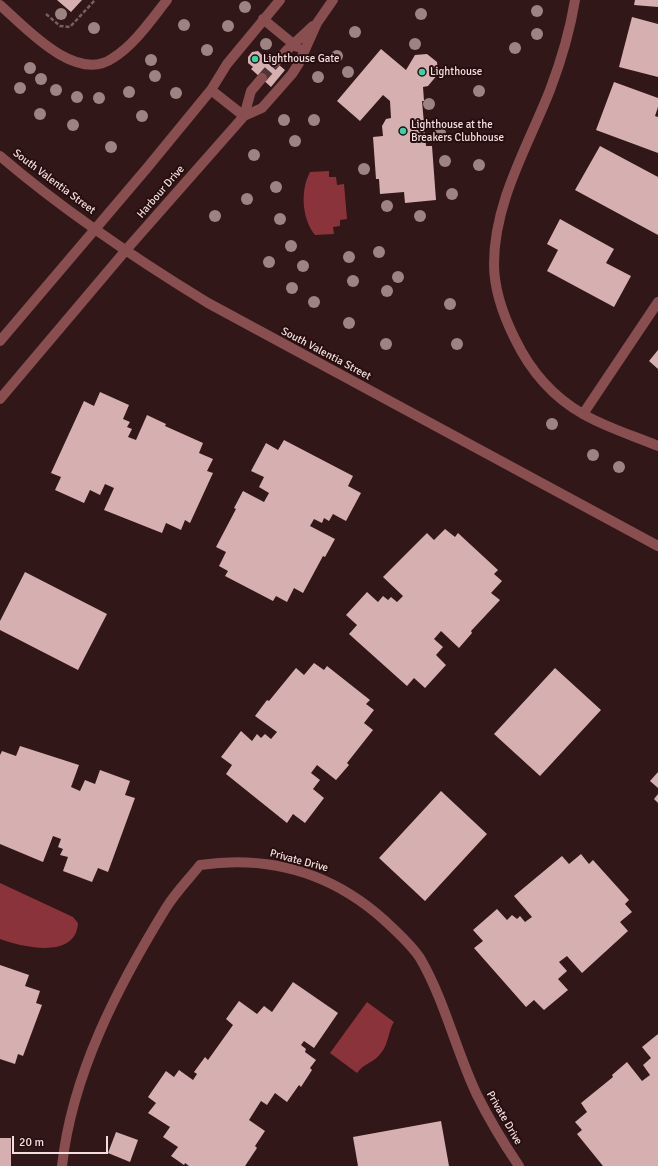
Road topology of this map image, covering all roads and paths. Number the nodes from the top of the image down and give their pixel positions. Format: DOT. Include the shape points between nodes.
graph roads {
  1 [pos="95,0"];
  2 [pos="167,0"];
  3 [pos="280,0"];
  4 [pos="333,0"];
  5 [pos="575,0"];
  6 [pos="0,5"];
  7 [pos="44,13"];
  8 [pos="263,19"];
  9 [pos="317,23"];
  10 [pos="294,44"];
  11 [pos="304,52"];
  12 [pos="276,62"];
  13 [pos="262,78"];
  14 [pos="211,90"];
  15 [pos="244,116"];
  16 [pos="0,156"];
  17 [pos="95,228"];
  18 [pos="126,250"];
  19 [pos="658,302"];
  20 [pos="0,341"];
  21 [pos="0,399"];
  22 [pos="583,414"];
  23 [pos="658,446"];
  24 [pos="658,546"];
  25 [pos="62,1166"];
  26 [pos="518,1166"];
  1 -- 7 [label="path" via="70,27 60,26"];
  2 -- 6 [label="street" via="122,51 107,62 92,66 77,64 59,54"];
  3 -- 8 [label="street"];
  4 -- 9 [label="street, Harbour Drive"];
  5 -- 22 [label="street" via="569,32 550,90 502,208 497,228 494,265 503,309 526,359 542,382"];
  8 -- 10 [label="street"];
  8 -- 14 [label="street" via="219,74"];
  9 -- 10 [label="street"];
  9 -- 11 [label="street, Harbour Drive"];
  10 -- 11 [label="street"];
  10 -- 12 [label="street"];
  11 -- 15 [label="street, Harbour Drive" via="299,63 271,99 257,111"];
  13 -- 15 [label="street" via="251,91"];
  14 -- 15 [label="street"];
  14 -- 17 [label="street"];
  15 -- 18 [label="street, Harbour Drive"];
  16 -- 17 [label="street, South Valentia Street"];
  17 -- 18 [label="street, South Valentia Street"];
  17 -- 20 [label="street"];
  18 -- 21 [label="street, Harbour Drive"];
  18 -- 24 [label="street, South Valentia Street" via="250,327"];
  19 -- 22 [label="street"];
  22 -- 23 [label="street"];
  25 -- 26 [label="street, Private Drive" via="67,1125 89,1061 119,992 166,908 200,865 242,862 281,867 330,882 367,905 408,942 433,984 477,1094"];
}
